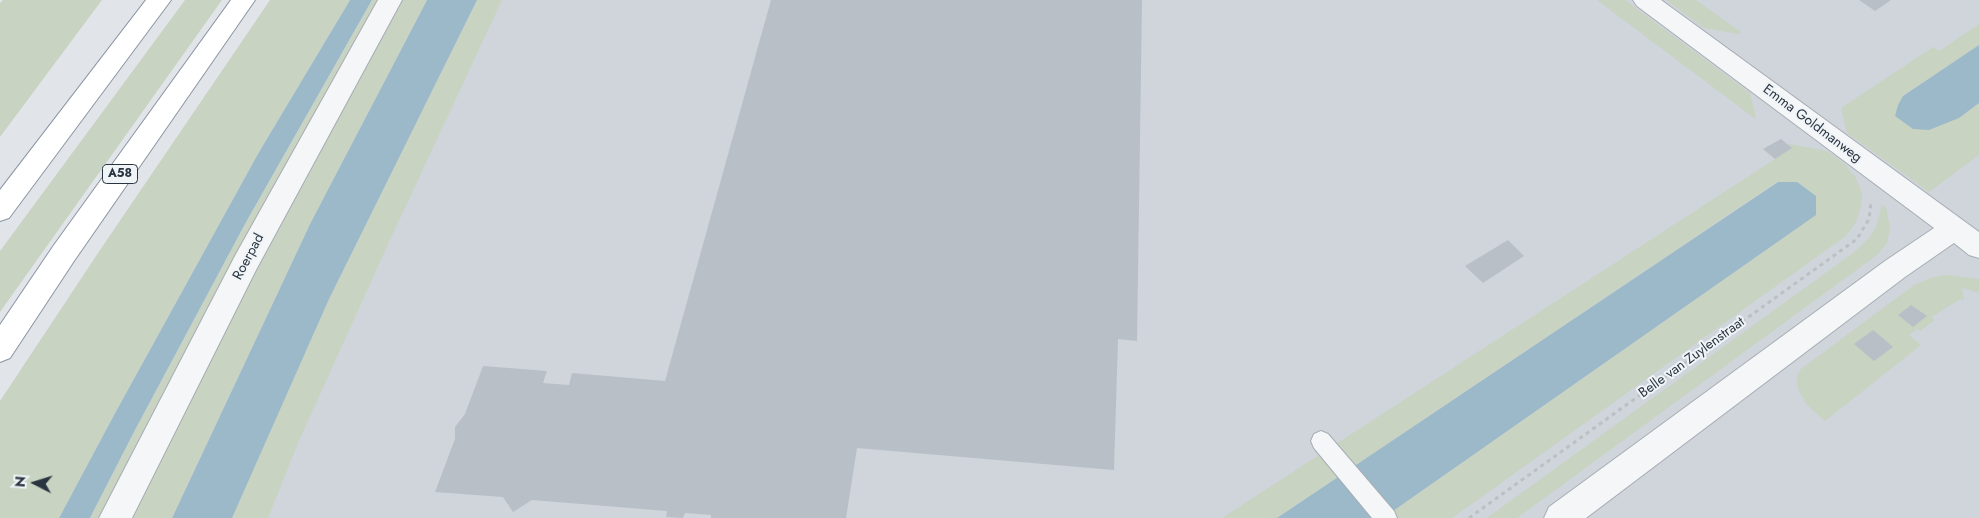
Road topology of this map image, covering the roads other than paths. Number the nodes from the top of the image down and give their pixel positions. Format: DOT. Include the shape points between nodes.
graph roads {
  1 [pos="159,0"];
  2 [pos="243,0"];
  3 [pos="390,0"];
  4 [pos="1645,0"];
  5 [pos="0,210"];
  6 [pos="1954,229"];
  7 [pos="1979,247"];
  8 [pos="0,349"];
  9 [pos="1321,441"];
  10 [pos="115,518"];
  11 [pos="1386,518"];
  12 [pos="1560,518"];
  1 -- 5 [label="highway"];
  2 -- 8 [label="highway, A58"];
  3 -- 10 [label="street, Roerpad" via="246,262"];
  4 -- 6 [label="street, Emma Goldmanweg"];
  6 -- 7 [label="street, Emma Goldmanweg"];
  6 -- 12 [label="street"];
  9 -- 11 [label="lane"];
}
